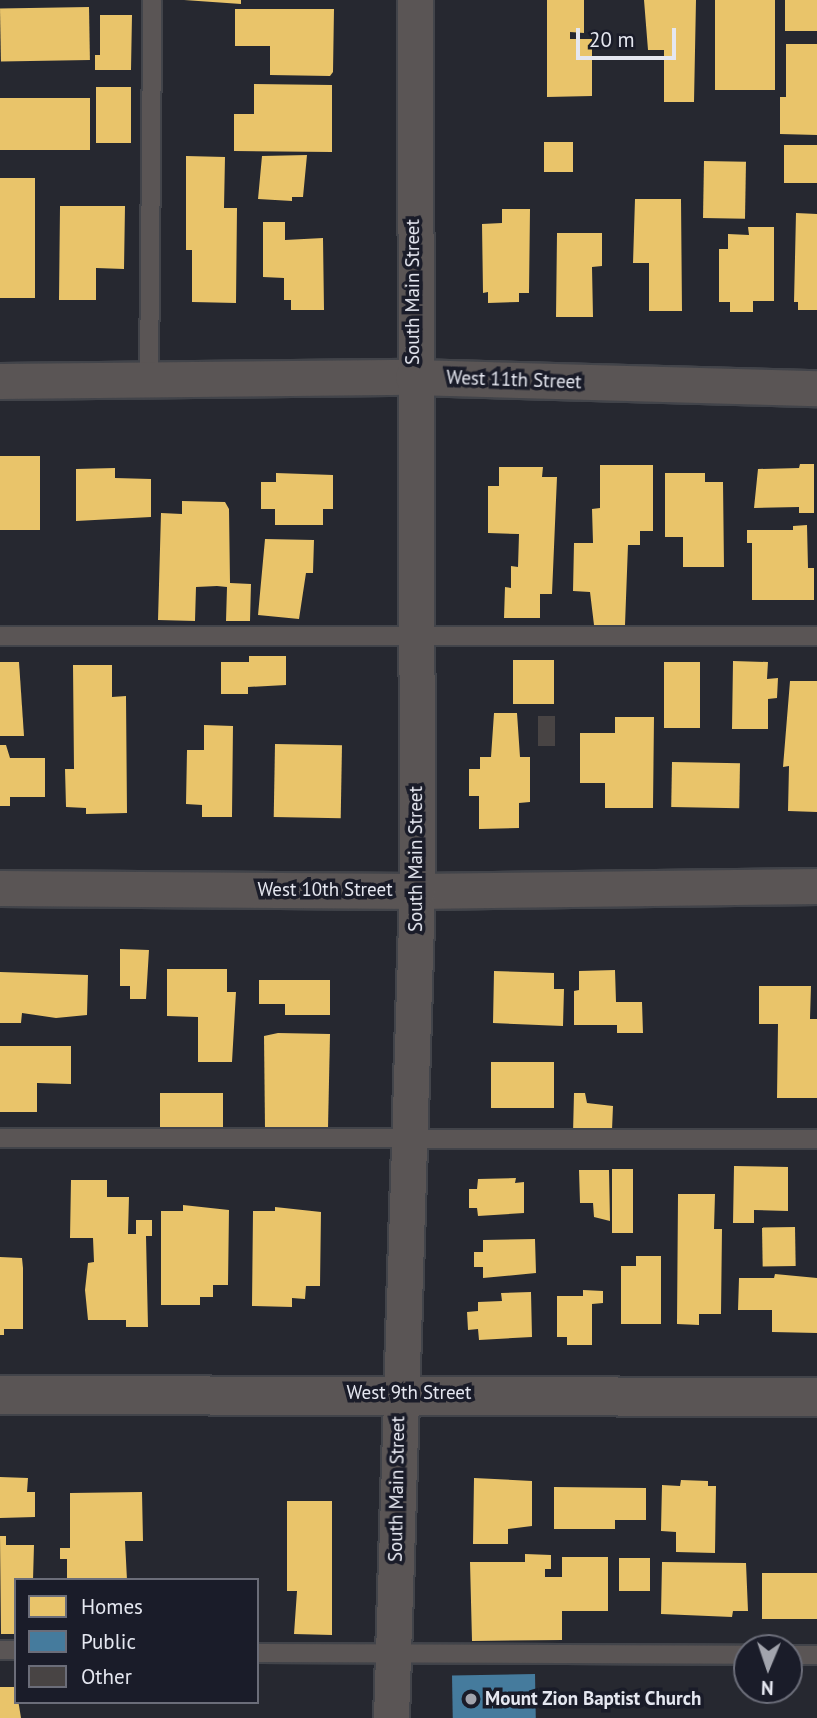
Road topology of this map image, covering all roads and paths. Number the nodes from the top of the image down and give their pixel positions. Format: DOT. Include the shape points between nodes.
graph roads {
  1 [pos="152,0"];
  2 [pos="415,0"];
  3 [pos="413,377"];
  4 [pos="149,380"];
  5 [pos="0,381"];
  6 [pos="817,388"];
  7 [pos="0,636"];
  8 [pos="817,636"];
  9 [pos="415,637"];
  10 [pos="817,886"];
  11 [pos="0,888"];
  12 [pos="417,891"];
  13 [pos="0,1138"];
  14 [pos="817,1139"];
  15 [pos="408,1141"];
  16 [pos="399,1392"];
  17 [pos="0,1395"];
  18 [pos="817,1397"];
  19 [pos="259,1653"];
  20 [pos="392,1654"];
  21 [pos="733,1655"];
  22 [pos="391,1718"];
  1 -- 4 [label="lane"];
  2 -- 3 [label="street, South Main Street"];
  3 -- 4 [label="street, West 11th Street"];
  3 -- 6 [label="street, West 11th Street"];
  3 -- 9 [label="street, South Main Street"];
  4 -- 5 [label="street, West 11th Street"];
  7 -- 9 [label="lane"];
  8 -- 9 [label="lane"];
  9 -- 12 [label="street, South Main Street"];
  10 -- 12 [label="street, West 10th Street"];
  11 -- 12 [label="street, West 10th Street"];
  12 -- 15 [label="street, South Main Street"];
  13 -- 15 [label="lane"];
  14 -- 15 [label="lane"];
  15 -- 16 [label="street, South Main Street"];
  16 -- 17 [label="street, West 9th Street"];
  16 -- 18 [label="street, West 9th Street"];
  16 -- 20 [label="street, South Main Street"];
  19 -- 20 [label="lane"];
  20 -- 21 [label="lane"];
  20 -- 22 [label="street, South Main Street"];
}
